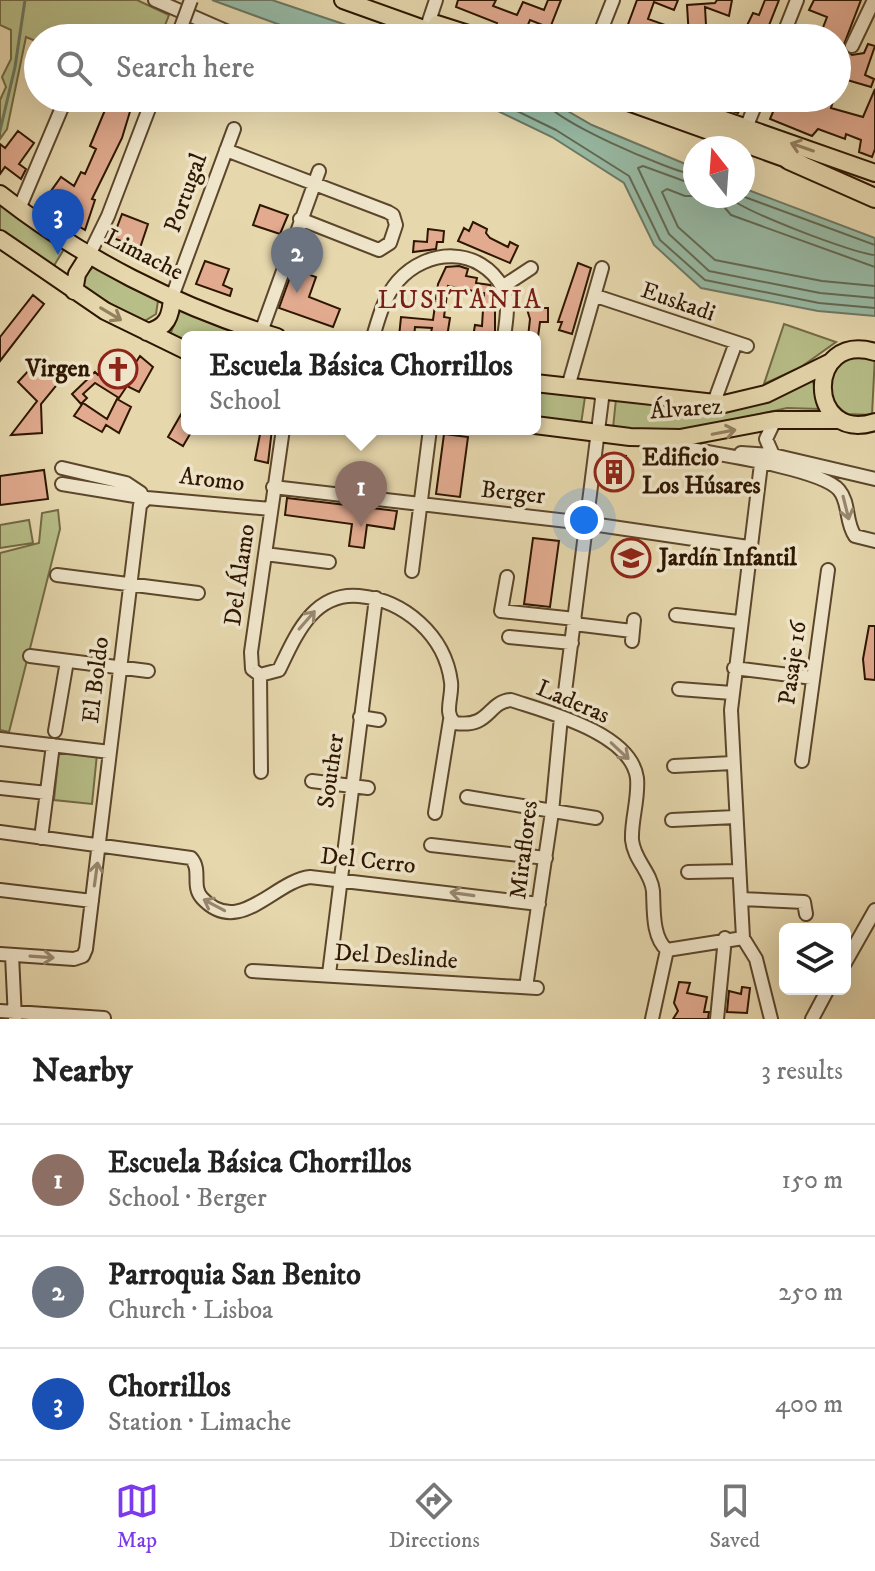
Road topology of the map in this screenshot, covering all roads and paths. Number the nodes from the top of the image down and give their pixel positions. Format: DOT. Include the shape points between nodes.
graph roads {
  1 [pos="155,0"];
  2 [pos="191,0"];
  3 [pos="343,0"];
  4 [pos="375,0"];
  5 [pos="613,0"];
  6 [pos="797,0"];
  7 [pos="874,0"];
  8 [pos="434,1"];
  9 [pos="182,24"];
  10 [pos="210,24"];
  11 [pos="411,24"];
  12 [pos="417,24"];
  13 [pos="429,24"];
  14 [pos="604,24"];
  15 [pos="788,24"];
  16 [pos="852,46"];
  17 [pos="60,112"];
  18 [pos="148,112"];
  19 [pos="656,112"];
  20 [pos="702,112"];
  21 [pos="752,112"];
  22 [pos="746,128"];
  23 [pos="234,129"];
  24 [pos="226,150"];
  25 [pos="789,160"];
  26 [pos="875,173"];
  27 [pos="317,177"];
  28 [pos="875,188"];
  29 [pos="0,194"];
  30 [pos="875,198"];
  31 [pos="19,209"];
  32 [pos="300,219"];
  33 [pos="0,239"];
  34 [pos="89,255"];
  35 [pos="531,268"];
  36 [pos="602,268"];
  37 [pos="502,287"];
  38 [pos="74,291"];
  39 [pos="596,296"];
  40 [pos="172,297"];
  41 [pos="261,331"];
  42 [pos="270,331"];
  43 [pos="375,331"];
  44 [pos="505,331"];
  45 [pos="147,332"];
  46 [pos="181,348"];
  47 [pos="875,352"];
  48 [pos="831,362"];
  49 [pos="541,384"];
  50 [pos="568,387"];
  51 [pos="600,392"];
  52 [pos="713,405"];
  53 [pos="775,420"];
  54 [pos="847,422"];
  55 [pos="875,422"];
  56 [pos="541,426"];
  57 [pos="598,433"];
  58 [pos="282,435"];
  59 [pos="429,435"];
  60 [pos="875,435"];
  61 [pos="626,436"];
  62 [pos="710,452"];
  63 [pos="773,455"];
  64 [pos="761,464"];
  65 [pos="62,468"];
  66 [pos="875,479"];
  67 [pos="62,484"];
  68 [pos="273,487"];
  69 [pos="147,498"];
  70 [pos="423,506"];
  71 [pos="271,509"];
  72 [pos="585,523"];
  73 [pos="875,541"];
  74 [pos="748,547"];
  75 [pos="265,554"];
  76 [pos="329,562"];
  77 [pos="828,570"];
  78 [pos="412,571"];
  79 [pos="57,575"];
  80 [pos="507,577"];
  81 [pos="130,582"];
  82 [pos="198,593"];
  83 [pos="376,598"];
  84 [pos="676,616"];
  85 [pos="574,622"];
  86 [pos="739,622"];
  87 [pos="632,630"];
  88 [pos="509,637"];
  89 [pos="572,643"];
  90 [pos="30,656"];
  91 [pos="67,661"];
  92 [pos="120,667"];
  93 [pos="734,668"];
  94 [pos="148,671"];
  95 [pos="260,675"];
  96 [pos="813,678"];
  97 [pos="679,689"];
  98 [pos="565,692"];
  99 [pos="732,693"];
  100 [pos="360,717"];
  101 [pos="561,717"];
  102 [pos="379,720"];
  103 [pos="450,720"];
  104 [pos="55,731"];
  105 [pos="0,739"];
  106 [pos="53,745"];
  107 [pos="110,752"];
  108 [pos="802,761"];
  109 [pos="732,763"];
  110 [pos="674,766"];
  111 [pos="261,772"];
  112 [pos="312,781"];
  113 [pos="351,785"];
  114 [pos="0,788"];
  115 [pos="368,788"];
  116 [pos="47,793"];
  117 [pos="467,797"];
  118 [pos="552,812"];
  119 [pos="435,813"];
  120 [pos="735,817"];
  121 [pos="596,818"];
  122 [pos="672,820"];
  123 [pos="0,832"];
  124 [pos="41,838"];
  125 [pos="431,845"];
  126 [pos="99,848"];
  127 [pos="546,858"];
  128 [pos="739,871"];
  129 [pos="688,872"];
  130 [pos="339,877"];
  131 [pos="0,890"];
  132 [pos="741,899"];
  133 [pos="92,901"];
  134 [pos="539,904"];
  135 [pos="875,910"];
  136 [pos="806,914"];
  137 [pos="725,938"];
  138 [pos="743,938"];
  139 [pos="667,950"];
  140 [pos="851,952"];
  141 [pos="6,955"];
  142 [pos="252,971"];
  143 [pos="329,974"];
  144 [pos="531,988"];
  145 [pos="825,995"];
  146 [pos="9,1013"];
  147 [pos="84,1018"];
  148 [pos="104,1018"];
  149 [pos="652,1019"];
  150 [pos="717,1019"];
  151 [pos="771,1019"];
  152 [pos="812,1019"];
  1 -- 10 [label="street"];
  2 -- 9 [label="street, bridge"];
  3 -- 11 [label="main road"];
  4 -- 12 [label="main road"];
  5 -- 14 [label="street"];
  6 -- 15 [label="street"];
  7 -- 16 [label="street"];
  8 -- 13 [label="street"];
  17 -- 31 [label="street"];
  18 -- 34 [label="street"];
  19 -- 25 [label="main road"];
  20 -- 22 [label="main road"];
  21 -- 22 [label="street"];
  26 -- 22 [label="main road, one-way"];
  23 -- 24 [label="street, Portugal"];
  24 -- 27 [label="street, Portugal"];
  24 -- 40 [label="street, Portugal"];
  25 -- 28 [label="main road"];
  25 -- 30 [label="highway"];
  27 -- 32 [label="street"];
  27 -- 32 [label="street, Portugal" via="393,215 396,225 390,243 379,250"];
  29 -- 31 [label="main road, Limache"];
  31 -- 34 [label="main road, Limache"];
  32 -- 42 [label="street"];
  33 -- 38 [label="main road"];
  34 -- 38 [label="main road"];
  34 -- 40 [label="main road, Limache"];
  35 -- 37 [label="street"];
  36 -- 39 [label="street"];
  37 -- 43 [label="street" via="484,266 464,257 426,259 397,282"];
  37 -- 44 [label="street" via="507,302"];
  38 -- 45 [label="main road, one-way"];
  39 -- 50 [label="street"];
  39 -- 52 [label="street, Euskadi" via="741,346"];
  40 -- 41 [label="main road, Limache"];
  40 -- 45 [label="main road" via="167,321"];
  45 -- 46 [label="main road"];
  47 -- 48 [label="main road" via="855,349"];
  48 -- 52 [label="main road" via="755,398"];
  48 -- 54 [label="main road" via="822,393 825,403"];
  49 -- 50 [label="main road"];
  50 -- 51 [label="main road"];
  51 -- 52 [label="main road"];
  51 -- 57 [label="street"];
  53 -- 54 [label="main road, Álvarez"];
  61 -- 53 [label="main road, Álvarez, one-way" via="696,437"];
  53 -- 63 [label="street" via="766,439"];
  54 -- 55 [label="main road"];
  54 -- 60 [label="main road"];
  56 -- 57 [label="main road, Álvarez"];
  57 -- 61 [label="main road, Álvarez"];
  57 -- 72 [label="street"];
  58 -- 68 [label="street, Del Álamo"];
  59 -- 70 [label="street"];
  61 -- 62 [label="street"];
  62 -- 63 [label="street"];
  62 -- 64 [label="street"];
  63 -- 66 [label="street"];
  64 -- 73 [label="street, one-way" via="834,485 844,498 852,532 864,541"];
  64 -- 74 [label="street"];
  65 -- 69 [label="street" via="126,483"];
  67 -- 69 [label="street"];
  68 -- 70 [label="street, Berger"];
  68 -- 71 [label="street, Del Álamo"];
  69 -- 71 [label="street, Aromo"];
  69 -- 81 [label="street, El Boldo" via="140,505"];
  70 -- 72 [label="street, Berger"];
  70 -- 78 [label="street"];
  71 -- 75 [label="street, Del Álamo"];
  72 -- 74 [label="street, Berger"];
  72 -- 85 [label="street"];
  74 -- 86 [label="street"];
  75 -- 76 [label="street"];
  75 -- 95 [label="street, Del Álamo" via="250,661"];
  77 -- 96 [label="street, Pasaje 16"];
  79 -- 81 [label="street"];
  80 -- 85 [label="street" via="501,611"];
  81 -- 82 [label="street"];
  81 -- 92 [label="street, El Boldo"];
  95 -- 83 [label="street, one-way" via="279,670 299,629 324,603 350,596"];
  83 -- 100 [label="street, Souther"];
  83 -- 103 [label="street" via="415,617 440,651 451,683"];
  84 -- 86 [label="street"];
  85 -- 87 [label="street"];
  85 -- 89 [label="street"];
  86 -- 93 [label="street"];
  88 -- 89 [label="street"];
  89 -- 98 [label="street"];
  90 -- 91 [label="street"];
  91 -- 92 [label="street"];
  91 -- 104 [label="street"];
  92 -- 94 [label="street"];
  92 -- 107 [label="street, El Boldo"];
  93 -- 96 [label="street"];
  93 -- 99 [label="street"];
  95 -- 111 [label="street, Del Álamo"];
  96 -- 108 [label="street, Pasaje 16"];
  97 -- 99 [label="street"];
  99 -- 109 [label="street"];
  100 -- 102 [label="street, Souther"];
  100 -- 113 [label="street, Souther"];
  101 -- 103 [label="street, Laderas" via="511,700 501,701 477,722"];
  101 -- 118 [label="street, Miraflores"];
  101 -- 139 [label="street, Laderas, one-way" via="601,735 631,761 637,781 634,848 652,882 657,936"];
  103 -- 119 [label="street"];
  105 -- 106 [label="street"];
  106 -- 107 [label="street"];
  106 -- 116 [label="street"];
  107 -- 126 [label="street, El Boldo"];
  109 -- 110 [label="street"];
  109 -- 120 [label="street"];
  112 -- 113 [label="street"];
  113 -- 115 [label="street"];
  113 -- 130 [label="street, Souther"];
  114 -- 116 [label="street"];
  116 -- 124 [label="street"];
  117 -- 118 [label="street"];
  118 -- 121 [label="street"];
  118 -- 127 [label="street, Miraflores"];
  120 -- 122 [label="street"];
  120 -- 128 [label="street"];
  123 -- 124 [label="street, Del Cerro"];
  124 -- 126 [label="street, Del Cerro"];
  125 -- 127 [label="street"];
  130 -- 126 [label="street, Del Cerro, one-way" via="302,878 248,910 222,911 196,888 191,858"];
  133 -- 126 [label="street, El Boldo, one-way"];
  127 -- 134 [label="street, Miraflores"];
  128 -- 129 [label="street"];
  128 -- 132 [label="street"];
  134 -- 130 [label="street, Del Cerro, one-way"];
  130 -- 143 [label="street, Souther"];
  131 -- 133 [label="street"];
  132 -- 136 [label="street" via="804,902"];
  132 -- 138 [label="street"];
  141 -- 133 [label="street, El Boldo, one-way" via="83,956"];
  134 -- 144 [label="street, Miraflores"];
  135 -- 140 [label="street"];
  137 -- 138 [label="street"];
  137 -- 139 [label="street"];
  137 -- 150 [label="street"];
  138 -- 151 [label="street" via="756,959"];
  139 -- 149 [label="street"];
  141 -- 146 [label="street"];
  142 -- 143 [label="street, Del Deslinde"];
  143 -- 144 [label="street, Del Deslinde"];
  145 -- 152 [label="street"];
  146 -- 147 [label="street"];
  147 -- 148 [label="street"];
}
